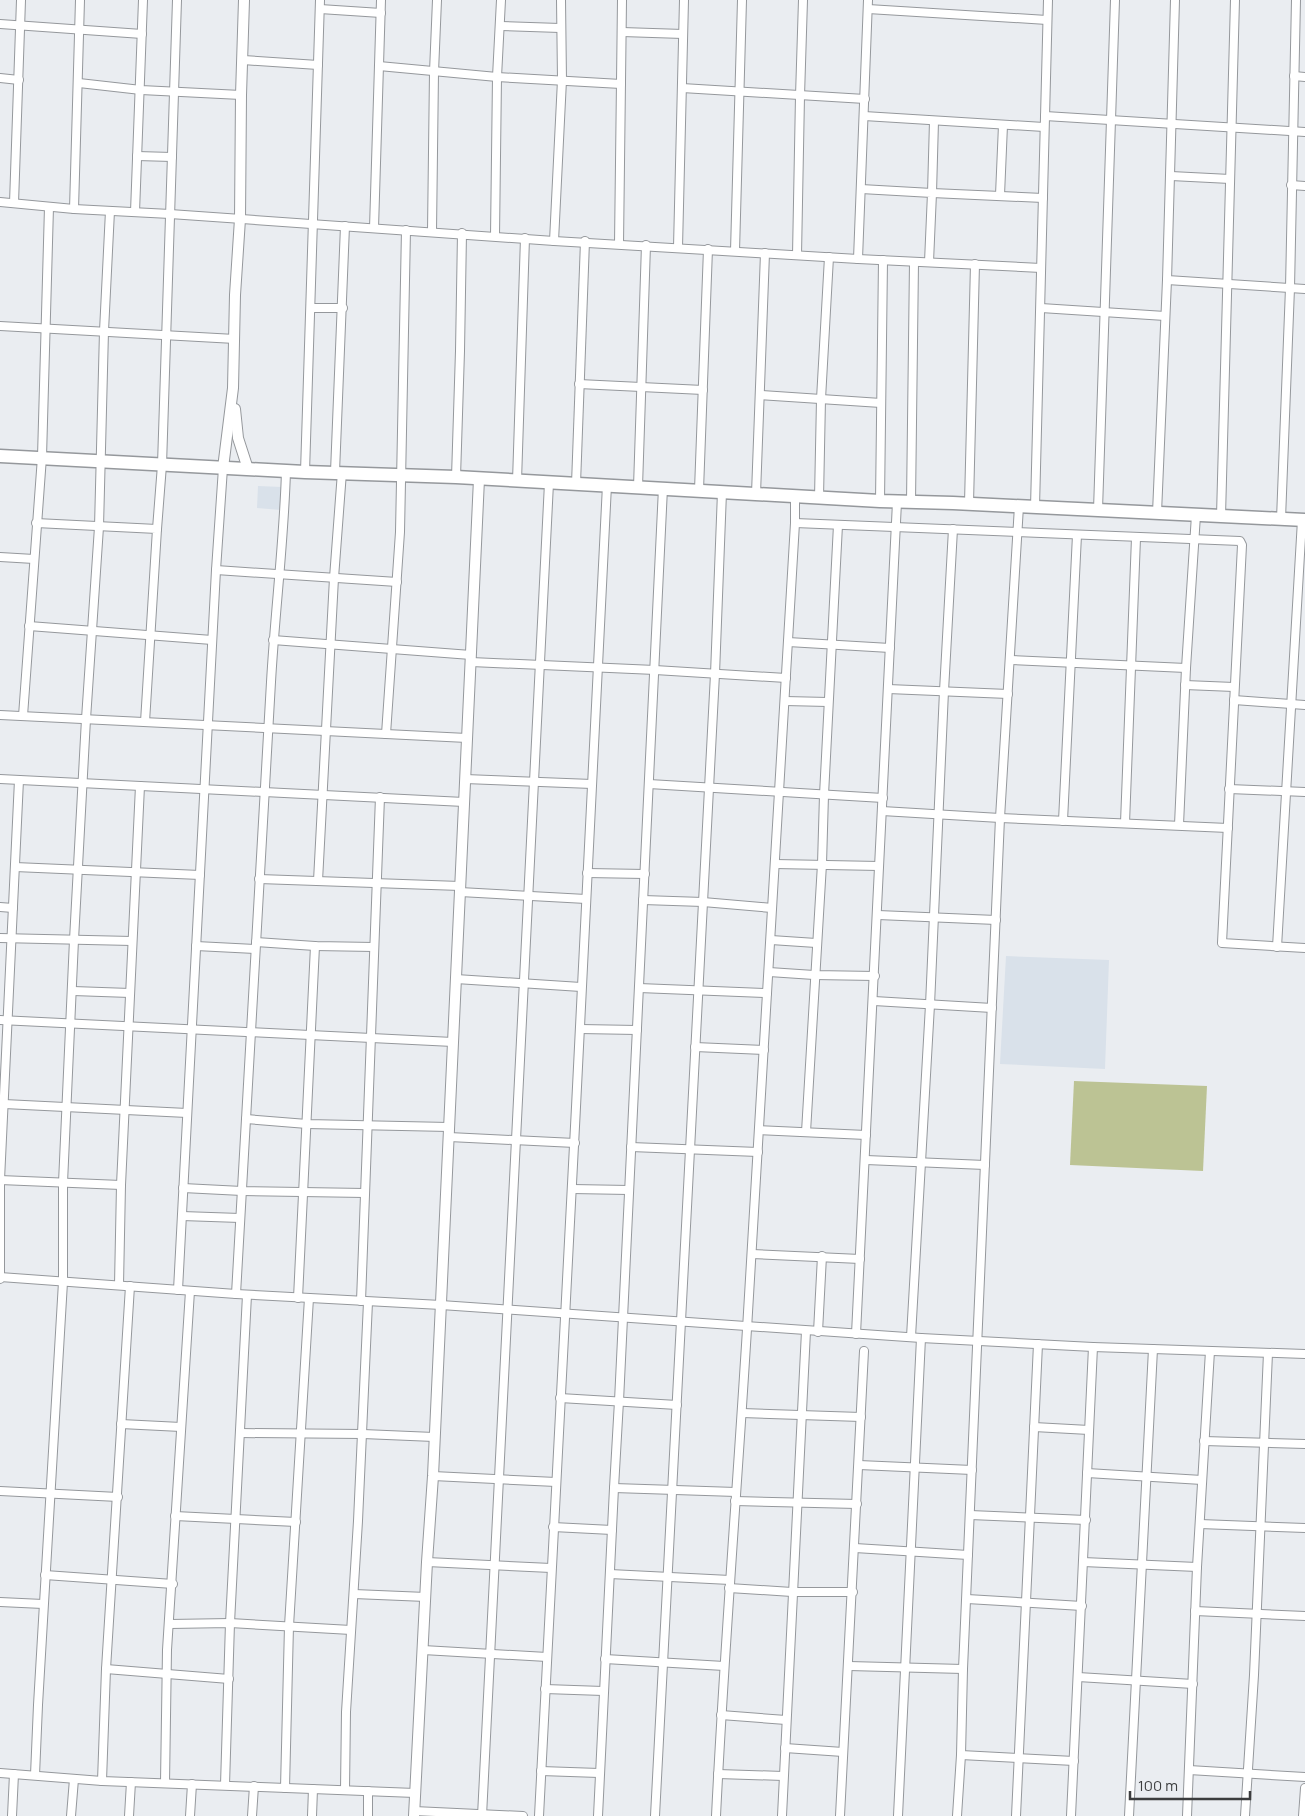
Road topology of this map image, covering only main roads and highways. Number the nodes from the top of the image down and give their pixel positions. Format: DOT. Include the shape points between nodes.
graph roads {
  1 [pos="0,456"];
  2 [pos="1304,520"];
  1 -- 2 [label="highway"];
}
